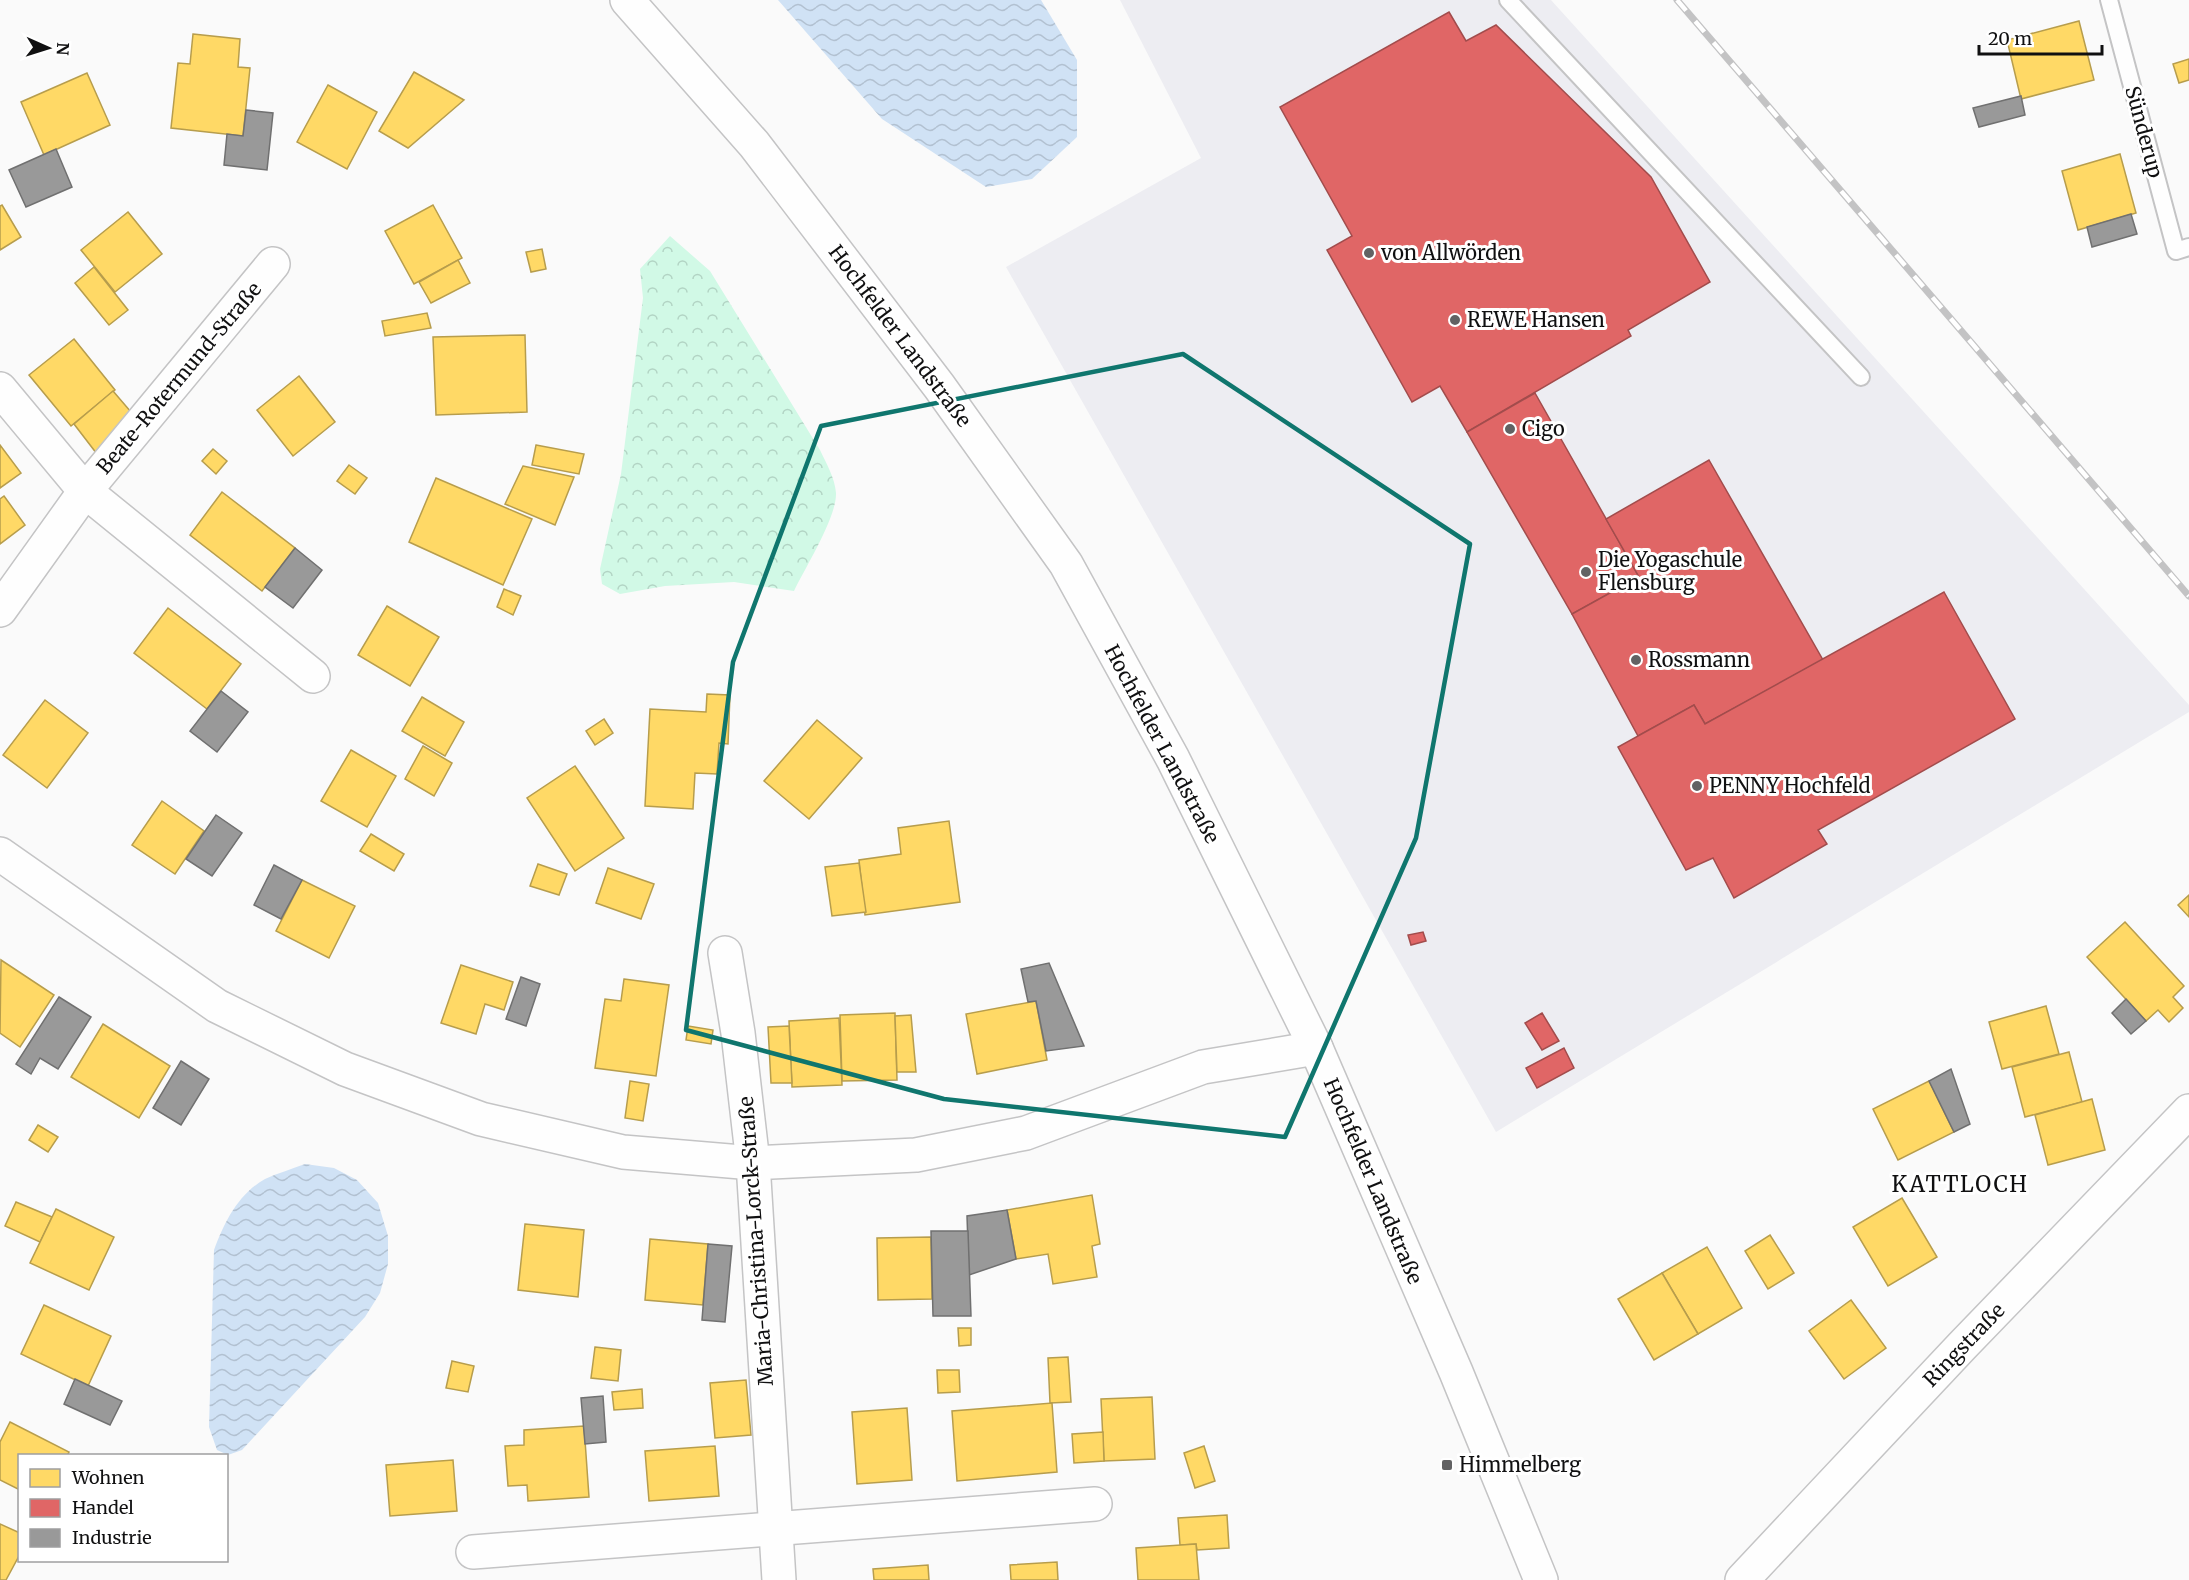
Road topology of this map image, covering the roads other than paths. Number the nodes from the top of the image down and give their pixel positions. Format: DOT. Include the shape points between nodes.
graph roads {
  1 [pos="627,0"];
  2 [pos="1508,0"];
  3 [pos="2109,0"];
  4 [pos="2189,247"];
  5 [pos="273,264"];
  6 [pos="1862,377"];
  7 [pos="0,389"];
  8 [pos="85,491"];
  9 [pos="0,610"];
  10 [pos="313,676"];
  11 [pos="0,854"];
  12 [pos="725,953"];
  13 [pos="1316,1048"];
  14 [pos="2189,1111"];
  15 [pos="753,1163"];
  16 [pos="1095,1504"];
  17 [pos="775,1530"];
  18 [pos="473,1552"];
  19 [pos="779,1580"];
  20 [pos="1541,1580"];
  21 [pos="1742,1580"];
  1 -- 13 [label="street, Hochfelder Landstraße" via="754,144 939,386 1066,564 1173,759"];
  2 -- 6 [label="lane"];
  3 -- 4 [label="lane, Sünderup" via="2176,251"];
  5 -- 8 [label="street, Beate-Rotermund-Straße"];
  7 -- 8 [label="street, Beate-Rotermund-Straße"];
  8 -- 9 [label="street, Beate-Rotermund-Straße"];
  8 -- 10 [label="street, Beate-Rotermund-Straße"];
  11 -- 15 [label="street" via="217,1006 366,1078 482,1119 623,1152"];
  12 -- 15 [label="street, Maria-Christina-Lorck-Straße"];
  13 -- 15 [label="street" via="1203,1067 1026,1132 927,1153"];
  13 -- 20 [label="street, Hochfelder Landstraße"];
  14 -- 21 [label="street, Ringstraße"];
  15 -- 17 [label="street, Maria-Christina-Lorck-Straße"];
  16 -- 17 [label="street"];
  17 -- 18 [label="street"];
  17 -- 19 [label="street, Maria-Christina-Lorck-Straße"];
}
